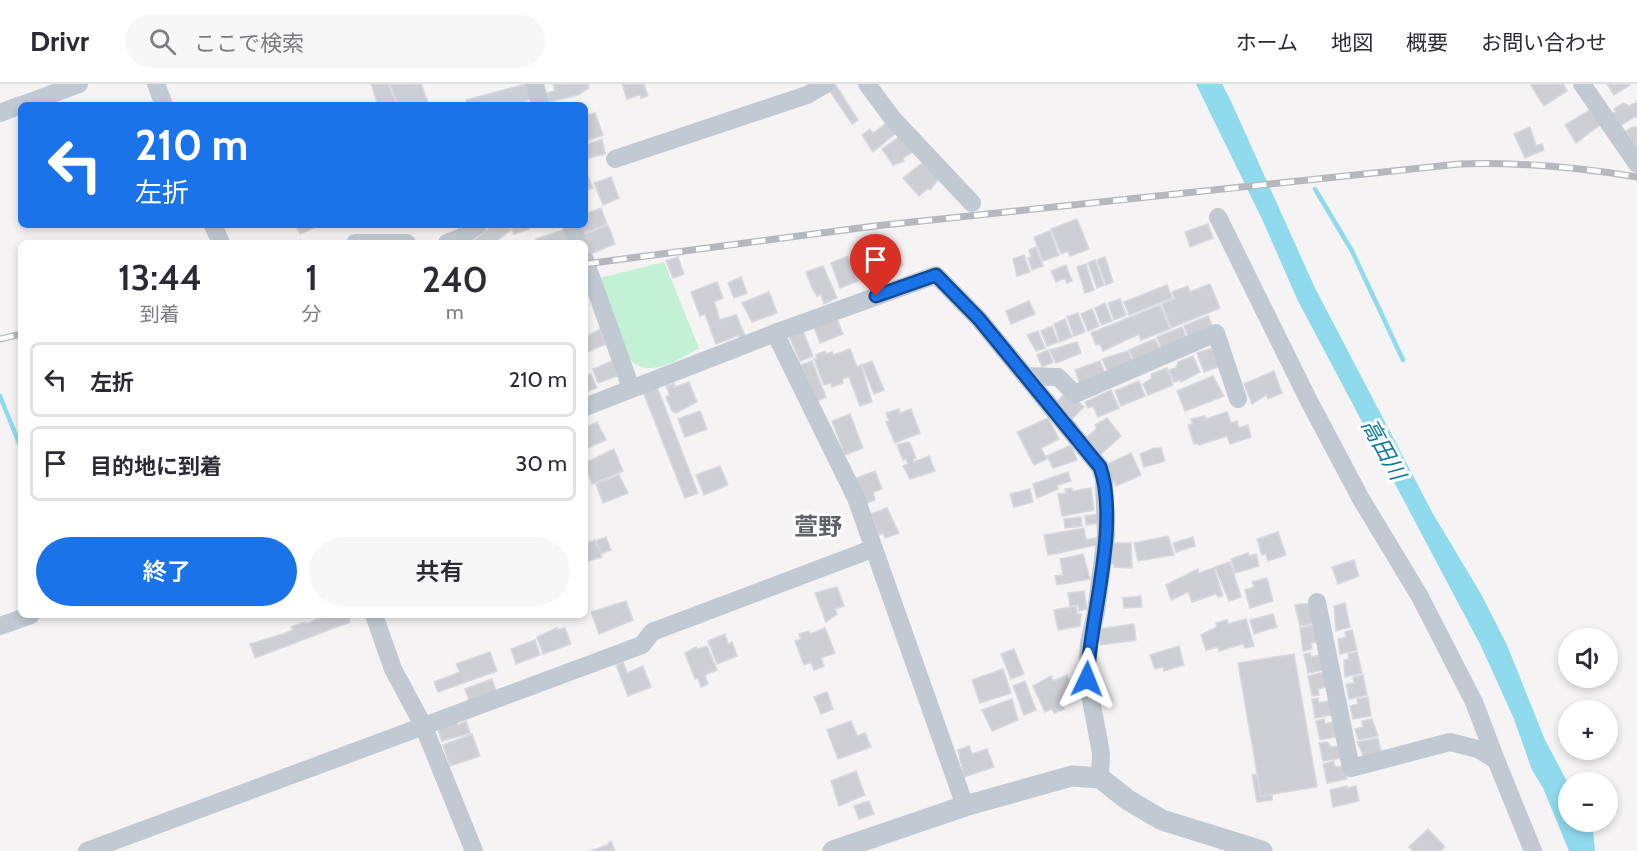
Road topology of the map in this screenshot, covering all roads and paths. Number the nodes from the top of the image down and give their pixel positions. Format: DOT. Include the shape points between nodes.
graph roads {
  1 [pos="79,84"];
  2 [pos="156,84"];
  3 [pos="535,84"];
  4 [pos="826,84"];
  5 [pos="867,84"];
  6 [pos="1582,84"];
  7 [pos="30,102"];
  8 [pos="163,102"];
  9 [pos="539,102"];
  10 [pos="18,106"];
  11 [pos="0,113"];
  12 [pos="615,159"];
  13 [pos="1637,164"];
  14 [pos="972,203"];
  15 [pos="1218,217"];
  16 [pos="474,228"];
  17 [pos="455,240"];
  18 [pos="588,268"];
  19 [pos="775,333"];
  20 [pos="1025,376"];
  21 [pos="631,388"];
  22 [pos="1238,399"];
  23 [pos="588,406"];
  24 [pos="872,549"];
  25 [pos="1317,602"];
  26 [pos="23,618"];
  27 [pos="375,618"];
  28 [pos="0,626"];
  29 [pos="423,725"];
  30 [pos="1496,760"];
  31 [pos="1100,778"];
  32 [pos="965,806"];
  33 [pos="87,851"];
  34 [pos="474,851"];
  35 [pos="833,851"];
  36 [pos="1262,851"];
  37 [pos="1533,851"];
  1 -- 7 [label="street"];
  2 -- 8 [label="street"];
  3 -- 9 [label="street"];
  4 -- 12 [label="street" via="807,95"];
  5 -- 14 [label="street" via="893,119"];
  6 -- 13 [label="street"];
  10 -- 11 [label="street"];
  15 -- 30 [label="street" via="1309,401 1361,499 1419,595 1474,702"];
  16 -- 17 [label="street"];
  18 -- 21 [label="street"];
  19 -- 20 [label="street" via="936,275 979,319"];
  19 -- 21 [label="street"];
  19 -- 24 [label="street" via="856,498"];
  20 -- 22 [label="street" via="1058,377 1075,394 1216,333"];
  20 -- 31 [label="street" via="1100,467 1104,479 1106,535 1087,679 1101,753"];
  21 -- 23 [label="street"];
  24 -- 29 [label="street" via="652,633 642,645"];
  24 -- 32 [label="street"];
  25 -- 30 [label="street" via="1352,768 1450,742 1478,749"];
  26 -- 28 [label="street"];
  27 -- 29 [label="street" via="393,669"];
  29 -- 33 [label="street"];
  29 -- 34 [label="street"];
  30 -- 37 [label="street"];
  31 -- 32 [label="street" via="1072,776"];
  31 -- 36 [label="street" via="1162,820"];
  32 -- 35 [label="street"];
}
